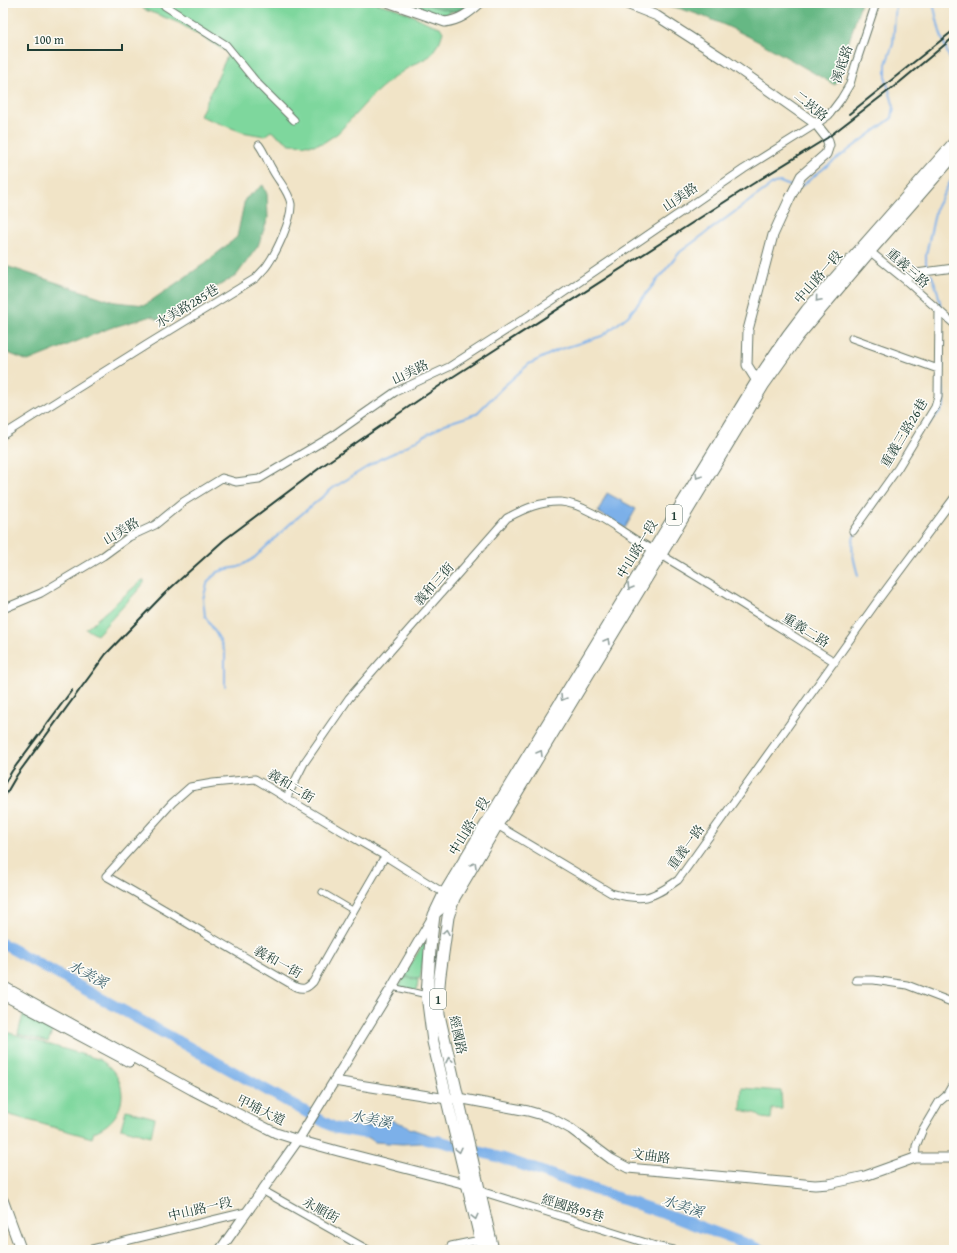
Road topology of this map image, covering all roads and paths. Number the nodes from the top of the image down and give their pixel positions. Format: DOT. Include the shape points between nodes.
graph roads {
  1 [pos="163,3"];
  2 [pos="390,3"];
  3 [pos="480,3"];
  4 [pos="624,3"];
  5 [pos="876,3"];
  6 [pos="294,120"];
  7 [pos="816,124"];
  8 [pos="954,143"];
  9 [pos="259,145"];
  10 [pos="954,156"];
  11 [pos="867,249"];
  12 [pos="954,268"];
  13 [pos="904,279"];
  14 [pos="939,312"];
  15 [pos="954,324"];
  16 [pos="852,338"];
  17 [pos="938,369"];
  18 [pos="760,382"];
  19 [pos="3,435"];
  20 [pos="954,498"];
  21 [pos="853,531"];
  22 [pos="657,552"];
  23 [pos="3,609"];
  24 [pos="835,662"];
  25 [pos="287,797"];
  26 [pos="497,825"];
  27 [pos="385,856"];
  28 [pos="106,876"];
  29 [pos="322,892"];
  30 [pos="449,896"];
  31 [pos="354,911"];
  32 [pos="434,915"];
  33 [pos="856,980"];
  34 [pos="3,986"];
  35 [pos="392,987"];
  36 [pos="3,995"];
  37 [pos="427,995"];
  38 [pos="954,1003"];
  39 [pos="334,1081"];
  40 [pos="954,1082"];
  41 [pos="192,1090"];
  42 [pos="452,1099"];
  43 [pos="300,1136"];
  44 [pos="915,1158"];
  45 [pos="954,1158"];
  46 [pos="466,1184"];
  47 [pos="262,1190"];
  48 [pos="480,1192"];
  49 [pos="3,1201"];
  50 [pos="246,1212"];
  51 [pos="481,1245"];
  52 [pos="21,1250"];
  53 [pos="88,1250"];
  54 [pos="220,1250"];
  55 [pos="368,1250"];
  56 [pos="450,1250"];
  57 [pos="493,1250"];
  58 [pos="674,1250"];
  1 -- 6 [label="street" via="226,45 257,83"];
  2 -- 3 [label="street" via="444,22 465,16"];
  4 -- 7 [label="street, 二崁路" via="657,16 727,61"];
  5 -- 7 [label="street, 溪底路" via="850,84 829,115"];
  7 -- 18 [label="street, 二崁路" via="829,145 826,154 801,176 773,235 748,330 747,365"];
  7 -- 23 [label="street, 山美路" via="744,168 550,302 448,367 395,392 332,436 259,479 236,482 222,478 182,502 155,525 129,537 103,556 41,593"];
  8 -- 11 [label="main road, 中山路一段 / 1"];
  9 -- 19 [label="street, 水美路285巷" via="288,194 291,204 289,221 269,264 256,278"];
  10 -- 11 [label="main road, 中山路一段 / 1"];
  11 -- 13 [label="street, 重義三路"];
  11 -- 18 [label="main road, 中山路一段 / 1"];
  12 -- 13 [label="street" via="916,273"];
  13 -- 14 [label="street, 重義三路"];
  14 -- 15 [label="street, 重義三路"];
  14 -- 17 [label="street, 重義三路26巷"];
  16 -- 17 [label="street"];
  17 -- 21 [label="street, 重義三路26巷" via="938,397 935,407 898,468"];
  18 -- 22 [label="main road, 中山路一段 / 1"];
  20 -- 24 [label="street, 重義二路"];
  22 -- 24 [label="street, 重義二路"];
  22 -- 25 [label="street, 義和三街" via="579,506 561,502 542,503 507,518 350,698 304,763"];
  26 -- 22 [label="main road, 中山路一段 / 1, one-way"];
  22 -- 30 [label="main road, 中山路一段 / 1, one-way"];
  24 -- 26 [label="street, 重義一路" via="678,880 662,891 647,898 629,898 611,893"];
  25 -- 27 [label="street, 義和二街"];
  25 -- 28 [label="street, 義和二街" via="255,779 213,782 190,787 172,803"];
  30 -- 26 [label="main road, 中山路一段 / 1, one-way"];
  27 -- 30 [label="street, 義和二街"];
  27 -- 31 [label="street, 義和一街"];
  28 -- 31 [label="street, 義和一街" via="302,989 308,988 313,982"];
  29 -- 31 [label="street"];
  30 -- 32 [label="main road, 中山路一段 / 1"];
  42 -- 30 [label="main road, 經國路 / 1, one-way" via="438,996"];
  32 -- 35 [label="street, 中山路一段"];
  32 -- 37 [label="main road, 經國路 / 1"];
  33 -- 38 [label="street" via="907,985"];
  34 -- 41 [label="street, 甲埔大道"];
  35 -- 37 [label="street"];
  35 -- 39 [label="street, 中山路一段"];
  36 -- 41 [label="street" via="175,1086"];
  37 -- 42 [label="main road, 經國路 / 1" via="433,1042"];
  39 -- 42 [label="street, 文曲路"];
  39 -- 43 [label="street, 中山路一段"];
  40 -- 44 [label="street" via="923,1129 916,1146"];
  41 -- 43 [label="street, 甲埔大道" via="276,1133"];
  42 -- 44 [label="street, 文曲路" via="528,1111 548,1117 571,1129 611,1159 628,1168 815,1185 865,1176"];
  42 -- 46 [label="main road, 經國路 / 1, one-way" via="453,1127"];
  42 -- 48 [label="main road, 經國路 / 1" via="465,1130"];
  43 -- 46 [label="street, 甲埔大道"];
  43 -- 47 [label="street, 中山路一段"];
  44 -- 45 [label="street, 文曲路"];
  46 -- 48 [label="street, 經國路95巷"];
  46 -- 51 [label="main road, 1, one-way"];
  47 -- 50 [label="street, 中山路一段"];
  47 -- 55 [label="street, 永順街"];
  48 -- 57 [label="main road, 1"];
  48 -- 58 [label="street, 經國路95巷"];
  49 -- 52 [label="main road"];
  50 -- 53 [label="street, 中山路一段"];
  50 -- 54 [label="street"];
  51 -- 56 [label="street" via="451,1246"];
}
